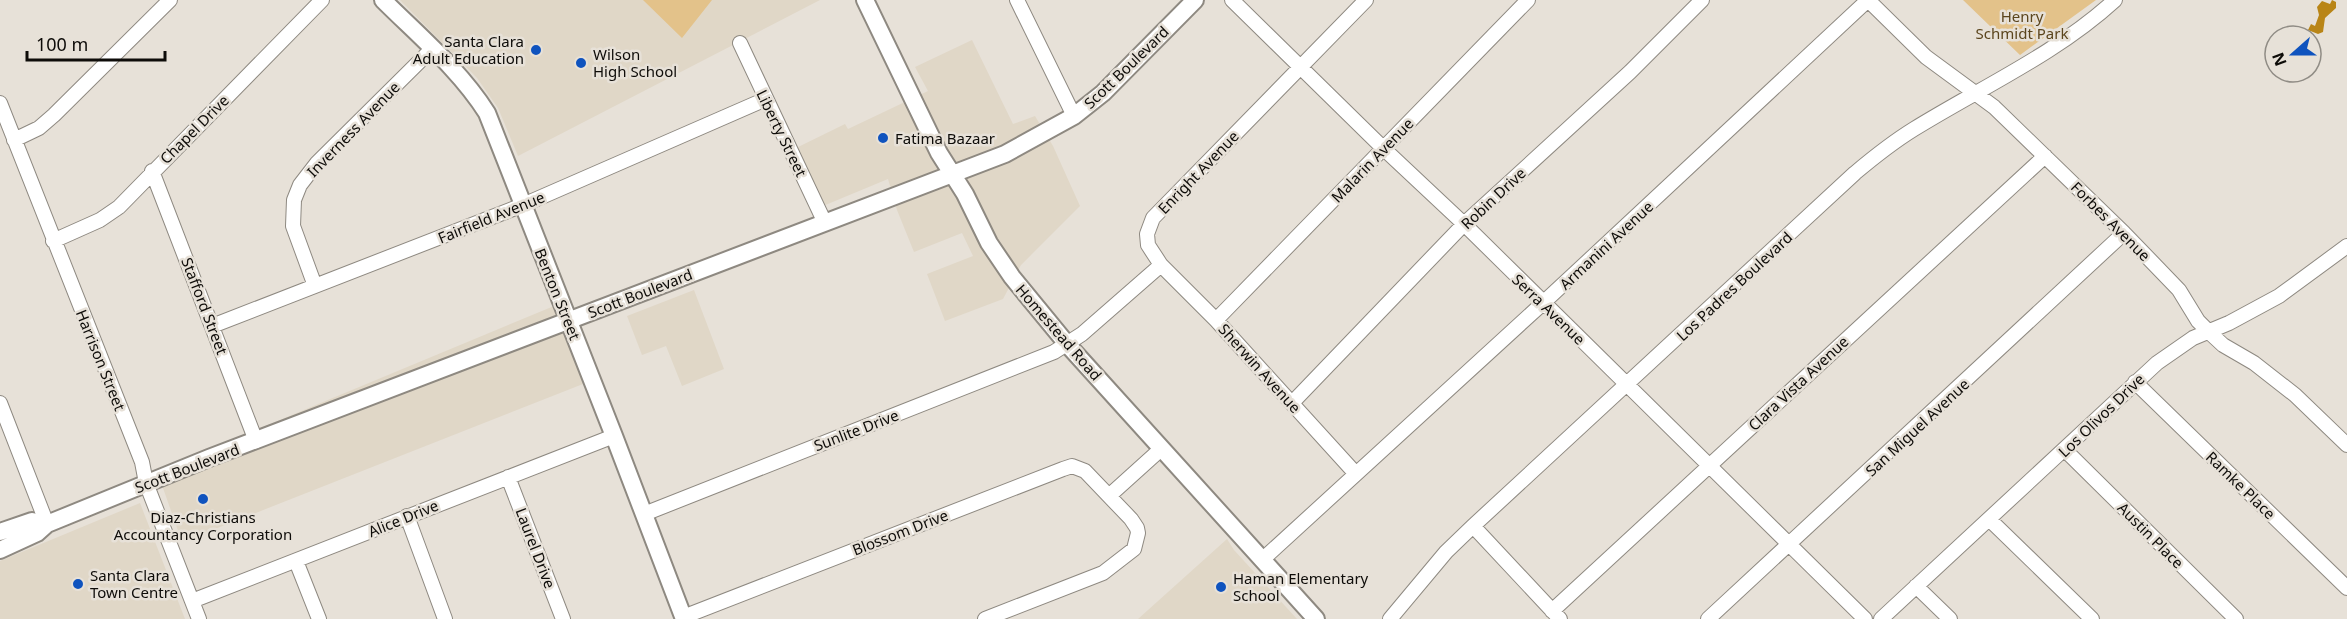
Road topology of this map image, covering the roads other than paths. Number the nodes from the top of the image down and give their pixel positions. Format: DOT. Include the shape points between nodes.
graph roads {
  1 [pos="170,0"];
  2 [pos="322,0"];
  3 [pos="383,0"];
  4 [pos="865,0"];
  5 [pos="1017,0"];
  6 [pos="1195,0"];
  7 [pos="1232,0"];
  8 [pos="1366,0"];
  9 [pos="1528,0"];
  10 [pos="1702,0"];
  11 [pos="1868,0"];
  12 [pos="2115,0"];
  13 [pos="740,42"];
  14 [pos="432,49"];
  15 [pos="1300,67"];
  16 [pos="1976,93"];
  17 [pos="766,99"];
  18 [pos="0,103"];
  19 [pos="1074,116"];
  20 [pos="14,140"];
  21 [pos="1383,148"];
  22 [pos="2044,156"];
  23 [pos="152,171"];
  24 [pos="953,175"];
  25 [pos="523,205"];
  26 [pos="825,223"];
  27 [pos="1464,224"];
  28 [pos="2124,233"];
  29 [pos="53,241"];
  30 [pos="2347,246"];
  31 [pos="1161,265"];
  32 [pos="315,286"];
  33 [pos="1543,303"];
  34 [pos="1216,320"];
  35 [pos="569,321"];
  36 [pos="212,326"];
  37 [pos="2209,332"];
  38 [pos="1067,344"];
  39 [pos="2135,382"];
  40 [pos="1627,385"];
  41 [pos="0,403"];
  42 [pos="1292,403"];
  43 [pos="614,436"];
  44 [pos="256,441"];
  45 [pos="2347,445"];
  46 [pos="1161,449"];
  47 [pos="2065,450"];
  48 [pos="1709,465"];
  49 [pos="1356,474"];
  50 [pos="508,477"];
  51 [pos="146,483"];
  52 [pos="1110,495"];
  53 [pos="644,514"];
  54 [pos="406,516"];
  55 [pos="1990,520"];
  56 [pos="47,524"];
  57 [pos="1473,526"];
  58 [pos="0,532"];
  59 [pos="1790,545"];
  60 [pos="0,550"];
  61 [pos="1262,560"];
  62 [pos="296,561"];
  63 [pos="1916,586"];
  64 [pos="2347,588"];
  65 [pos="192,601"];
  66 [pos="1556,615"];
  67 [pos="683,618"];
  68 [pos="199,619"];
  69 [pos="319,619"];
  70 [pos="445,619"];
  71 [pos="563,619"];
  72 [pos="984,619"];
  73 [pos="1316,619"];
  74 [pos="1390,619"];
  75 [pos="1708,619"];
  76 [pos="1864,619"];
  77 [pos="1881,619"];
  78 [pos="1950,619"];
  79 [pos="2092,619"];
  80 [pos="2236,619"];
  1 -- 20 [label="street" via="54,115 39,128"];
  2 -- 23 [label="street, Chapel Drive"];
  3 -- 14 [label="main road, Benton Street"];
  4 -- 24 [label="main road, Homestead Road"];
  5 -- 19 [label="street"];
  6 -- 19 [label="main road, Scott Boulevard" via="1103,93"];
  7 -- 15 [label="street, Serra Avenue"];
  8 -- 15 [label="street, Enright Avenue"];
  9 -- 21 [label="street, Malarin Avenue"];
  10 -- 27 [label="street, Robin Drive" via="1630,72"];
  11 -- 16 [label="street, Forbes Avenue" via="1926,57"];
  11 -- 33 [label="street, Armanini Avenue"];
  12 -- 16 [label="street, Los Padres Boulevard" via="2038,57"];
  13 -- 17 [label="street, Liberty Street"];
  14 -- 25 [label="main road, Benton Street" via="487,113"];
  14 -- 32 [label="street, Inverness Avenue" via="300,184 294,200 293,226"];
  15 -- 21 [label="street, Serra Avenue"];
  15 -- 31 [label="street, Enright Avenue" via="1153,218 1148,245"];
  16 -- 22 [label="street, Forbes Avenue"];
  16 -- 40 [label="street, Los Padres Boulevard" via="1887,147 1855,173"];
  17 -- 25 [label="street, Fairfield Avenue"];
  17 -- 26 [label="street, Liberty Street"];
  18 -- 20 [label="street, Harrison Street"];
  19 -- 24 [label="main road, Scott Boulevard" via="1010,151"];
  20 -- 29 [label="street, Harrison Street"];
  21 -- 27 [label="street, Serra Avenue"];
  21 -- 34 [label="street, Malarin Avenue"];
  22 -- 28 [label="street, Forbes Avenue"];
  22 -- 48 [label="street, Clara Vista Avenue"];
  23 -- 29 [label="street, Chapel Drive" via="119,207"];
  23 -- 36 [label="street, Stafford Street"];
  24 -- 26 [label="main road, Scott Boulevard"];
  24 -- 38 [label="main road, Homestead Road" via="1006,269"];
  25 -- 32 [label="street, Fairfield Avenue"];
  25 -- 35 [label="main road, Benton Street"];
  26 -- 35 [label="main road, Scott Boulevard"];
  27 -- 33 [label="street, Serra Avenue"];
  27 -- 42 [label="street, Robin Drive"];
  28 -- 37 [label="street, Forbes Avenue" via="2180,290"];
  28 -- 59 [label="street, San Miguel Avenue"];
  29 -- 51 [label="street, Harrison Street" via="142,462"];
  30 -- 37 [label="street, Los Olivos Drive" via="2279,296"];
  31 -- 34 [label="street, Sherwin Avenue"];
  31 -- 38 [label="street"];
  32 -- 36 [label="street, Fairfield Avenue"];
  33 -- 40 [label="street, Serra Avenue"];
  33 -- 49 [label="street, Armanini Avenue"];
  34 -- 42 [label="street, Sherwin Avenue"];
  35 -- 43 [label="main road, Benton Street"];
  35 -- 44 [label="main road, Scott Boulevard"];
  36 -- 44 [label="street, Stafford Street"];
  37 -- 39 [label="street, Los Olivos Drive" via="2173,350"];
  37 -- 45 [label="street, Forbes Avenue" via="2295,394"];
  38 -- 46 [label="main road, Homestead Road"];
  38 -- 53 [label="street, Sunlite Drive" via="1041,358"];
  39 -- 47 [label="street, Los Olivos Drive"];
  39 -- 64 [label="street, Ramke Place"];
  40 -- 48 [label="street, Serra Avenue"];
  40 -- 57 [label="street, Los Padres Boulevard"];
  41 -- 56 [label="street"];
  42 -- 49 [label="street, Sherwin Avenue"];
  43 -- 50 [label="street, Alice Drive"];
  43 -- 53 [label="main road, Benton Street"];
  44 -- 51 [label="main road, Scott Boulevard"];
  46 -- 52 [label="street"];
  46 -- 61 [label="main road, Homestead Road"];
  47 -- 55 [label="street, Los Olivos Drive"];
  47 -- 80 [label="street, Austin Place"];
  48 -- 59 [label="street, Serra Avenue"];
  48 -- 66 [label="street, Clara Vista Avenue"];
  49 -- 61 [label="street, Armanini Avenue"];
  50 -- 54 [label="street, Alice Drive"];
  50 -- 71 [label="street, Laurel Drive"];
  51 -- 56 [label="main road, Scott Boulevard"];
  51 -- 65 [label="street, Harrison Street"];
  52 -- 67 [label="street, Blossom Drive" via="1084,471 1072,466"];
  52 -- 72 [label="street" via="1137,528 1137,541 1128,555 1103,573"];
  53 -- 67 [label="main road, Benton Street"];
  54 -- 62 [label="street, Alice Drive"];
  54 -- 70 [label="street"];
  55 -- 63 [label="street, Los Olivos Drive"];
  55 -- 79 [label="street"];
  56 -- 58 [label="main road, Scott Boulevard" via="33,521"];
  56 -- 60 [label="main road, Scott Boulevard"];
  57 -- 66 [label="street"];
  57 -- 74 [label="street, Los Padres Boulevard"];
  59 -- 75 [label="street, San Miguel Avenue"];
  59 -- 76 [label="street, Serra Avenue"];
  61 -- 73 [label="main road, Homestead Road"];
  62 -- 65 [label="street, Alice Drive"];
  62 -- 69 [label="street"];
  63 -- 77 [label="street, Los Olivos Drive"];
  63 -- 78 [label="street"];
  65 -- 68 [label="street, Harrison Street"];
}
